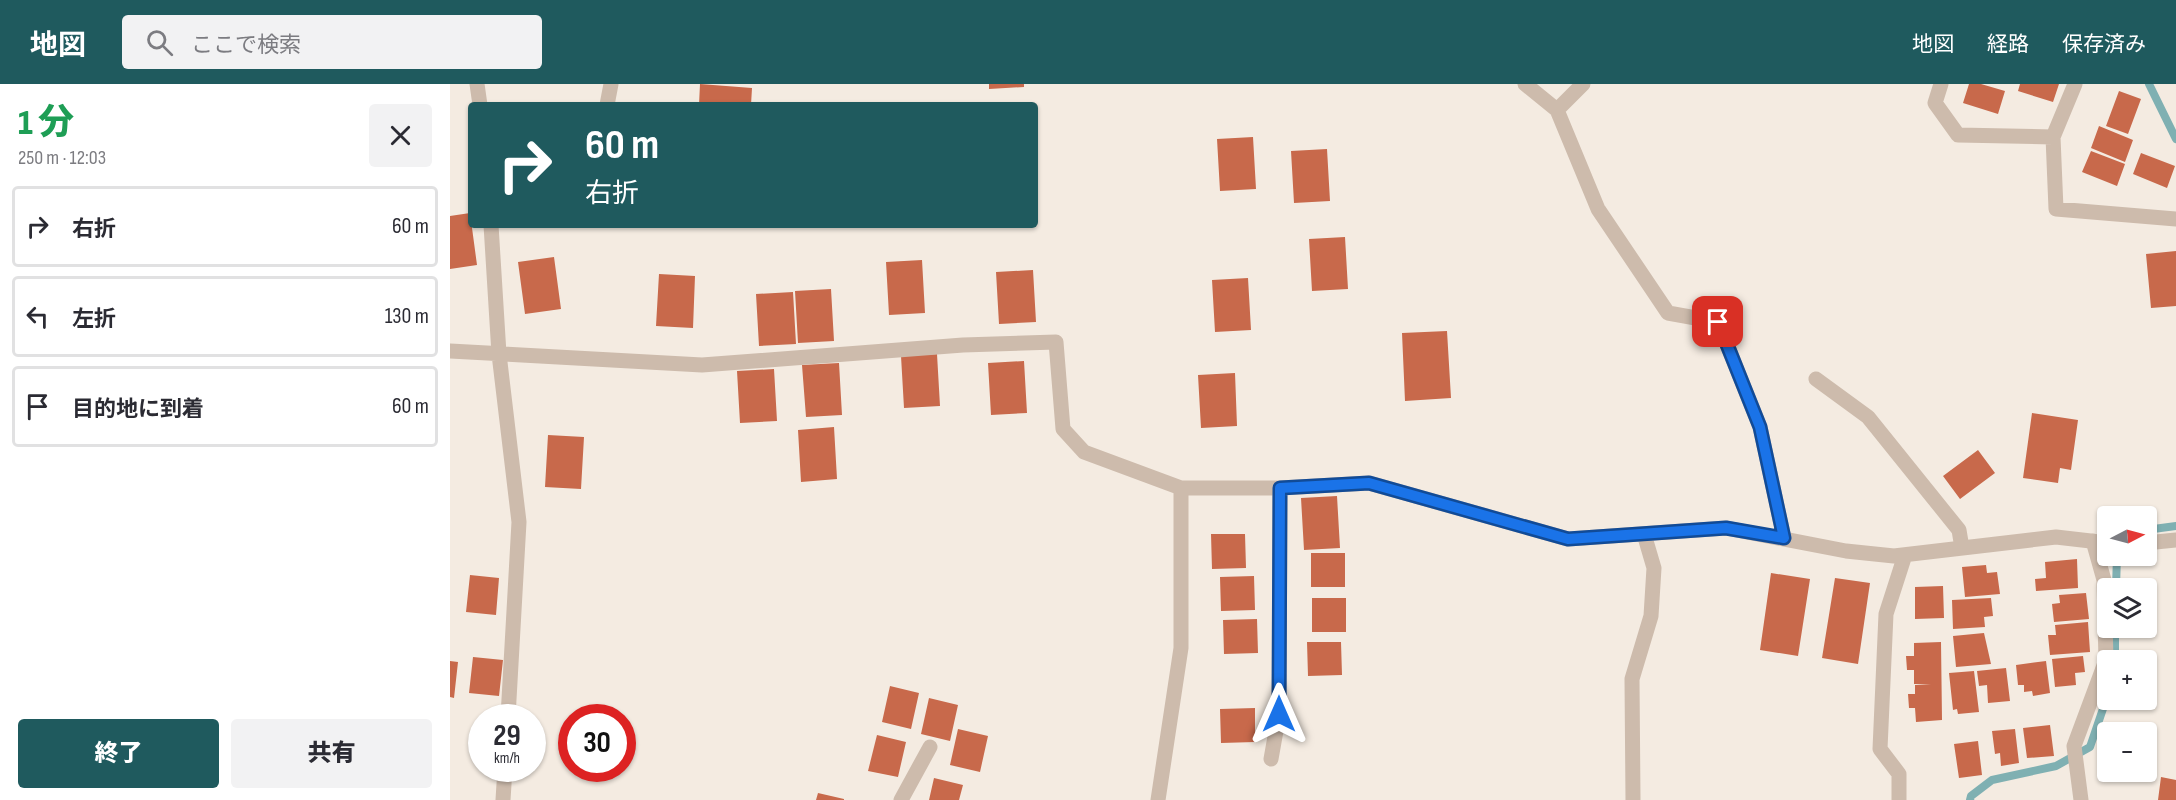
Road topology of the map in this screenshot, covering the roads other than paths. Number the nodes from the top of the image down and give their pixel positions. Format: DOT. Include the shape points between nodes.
graph roads {
  1 [pos="477,84"];
  2 [pos="611,84"];
  3 [pos="1525,84"];
  4 [pos="1583,84"];
  5 [pos="1941,84"];
  6 [pos="2074,84"];
  7 [pos="480,102"];
  8 [pos="608,102"];
  9 [pos="1557,110"];
  10 [pos="2053,137"];
  11 [pos="2176,219"];
  12 [pos="491,228"];
  13 [pos="450,351"];
  14 [pos="499,354"];
  15 [pos="1816,379"];
  16 [pos="1181,488"];
  17 [pos="1280,488"];
  18 [pos="1644,534"];
  19 [pos="1784,538"];
  20 [pos="2176,540"];
  21 [pos="2097,542"];
  22 [pos="2157,542"];
  23 [pos="1962,548"];
  24 [pos="1905,555"];
  25 [pos="2103,566"];
  26 [pos="509,704"];
  27 [pos="930,747"];
  28 [pos="1271,759"];
  29 [pos="504,782"];
  30 [pos="503,800"];
  31 [pos="901,800"];
  32 [pos="1158,800"];
  33 [pos="1633,800"];
  34 [pos="1899,800"];
  35 [pos="2081,800"];
  1 -- 7 [label="street"];
  2 -- 8 [label="street"];
  3 -- 9 [label="street"];
  4 -- 9 [label="street"];
  5 -- 10 [label="street" via="1935,103 1959,135"];
  6 -- 10 [label="street"];
  9 -- 19 [label="street" via="1598,209 1668,313 1718,322 1760,427"];
  10 -- 11 [label="street" via="2056,209"];
  12 -- 14 [label="street"];
  13 -- 14 [label="street"];
  14 -- 16 [label="street" via="702,366 963,345 1056,342 1063,429 1084,452"];
  14 -- 26 [label="street" via="519,522"];
  15 -- 23 [label="street" via="1868,417 1959,530"];
  16 -- 17 [label="street"];
  16 -- 32 [label="street" via="1181,648"];
  17 -- 18 [label="street" via="1369,483 1568,539"];
  17 -- 28 [label="street" via="1279,714"];
  18 -- 19 [label="street" via="1726,528"];
  18 -- 33 [label="street" via="1654,568 1650,616 1632,679"];
  19 -- 24 [label="street" via="1846,551"];
  20 -- 22 [label="street"];
  21 -- 23 [label="street" via="2056,537"];
  23 -- 24 [label="street"];
  24 -- 34 [label="street" via="1886,614 1880,749 1899,774"];
  25 -- 35 [label="street" via="2106,660 2074,746"];
  27 -- 31 [label="street"];
  29 -- 30 [label="street"];
}
